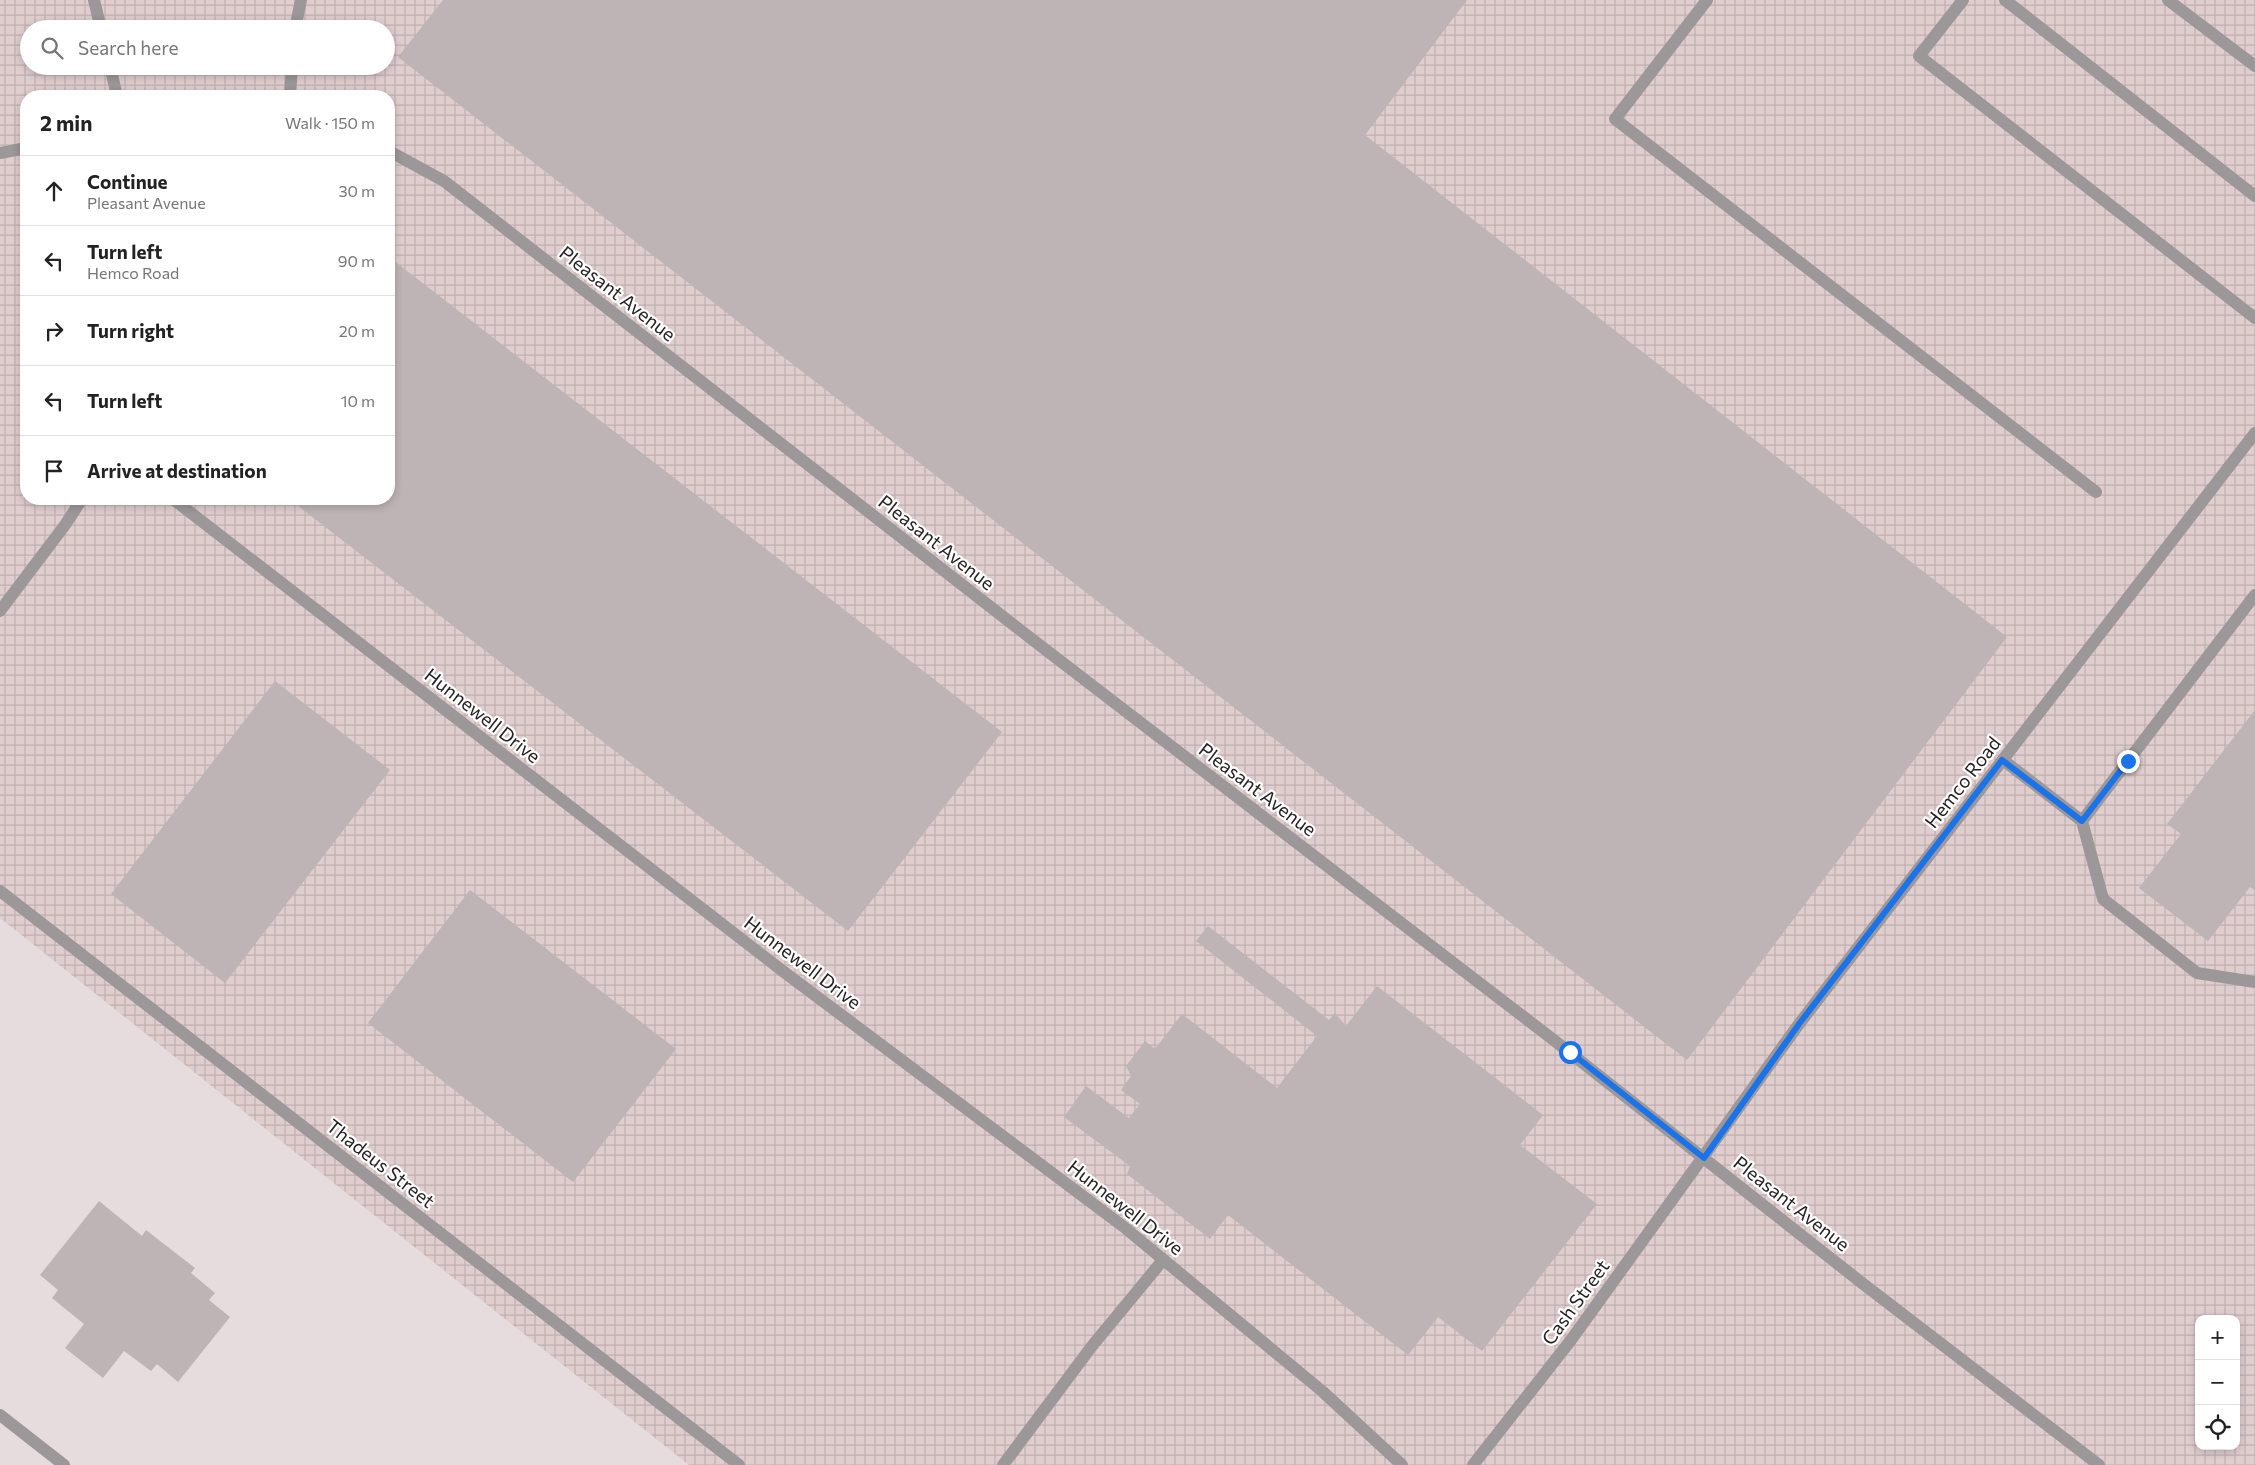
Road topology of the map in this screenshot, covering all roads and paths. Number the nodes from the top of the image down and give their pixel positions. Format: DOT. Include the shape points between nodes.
graph roads {
  1 [pos="94,0"];
  2 [pos="301,0"];
  3 [pos="1706,0"];
  4 [pos="1963,0"];
  5 [pos="2005,0"];
  6 [pos="2168,0"];
  7 [pos="99,20"];
  8 [pos="297,20"];
  9 [pos="2255,66"];
  10 [pos="112,75"];
  11 [pos="291,75"];
  12 [pos="116,90"];
  13 [pos="290,90"];
  14 [pos="20,149"];
  15 [pos="0,153"];
  16 [pos="395,154"];
  17 [pos="2255,196"];
  18 [pos="2253,312"];
  19 [pos="2255,433"];
  20 [pos="2096,492"];
  21 [pos="78,505"];
  22 [pos="181,505"];
  23 [pos="2255,595"];
  24 [pos="0,611"];
  25 [pos="2002,760"];
  26 [pos="2082,821"];
  27 [pos="0,891"];
  28 [pos="2255,982"];
  29 [pos="1704,1158"];
  30 [pos="1163,1260"];
  31 [pos="0,1415"];
  32 [pos="64,1465"];
  33 [pos="739,1465"];
  34 [pos="1003,1465"];
  35 [pos="1402,1465"];
  36 [pos="1473,1465"];
  37 [pos="2099,1465"];
  1 -- 7 [label="street"];
  2 -- 8 [label="street"];
  3 -- 20 [label="street" via="1615,119"];
  4 -- 18 [label="street" via="1919,56"];
  5 -- 17 [label="street"];
  6 -- 9 [label="street"];
  10 -- 12 [label="street"];
  11 -- 13 [label="street"];
  14 -- 15 [label="street"];
  16 -- 29 [label="street, Pleasant Avenue" via="444,181"];
  19 -- 25 [label="street, Hemco Road"];
  21 -- 24 [label="street"];
  22 -- 30 [label="street, Hunnewell Drive" via="784,972 1124,1227"];
  23 -- 26 [label="street"];
  25 -- 26 [label="street"];
  25 -- 29 [label="street, Hemco Road" via="1799,1024"];
  26 -- 28 [label="street" via="2103,899 2198,973"];
  27 -- 33 [label="street, Thadeus Street"];
  29 -- 36 [label="street, Cash Street" via="1571,1340"];
  29 -- 37 [label="street, Pleasant Avenue"];
  30 -- 34 [label="street" via="1092,1346"];
  30 -- 35 [label="street, Hunnewell Drive" via="1322,1391"];
  31 -- 32 [label="street"];
}
